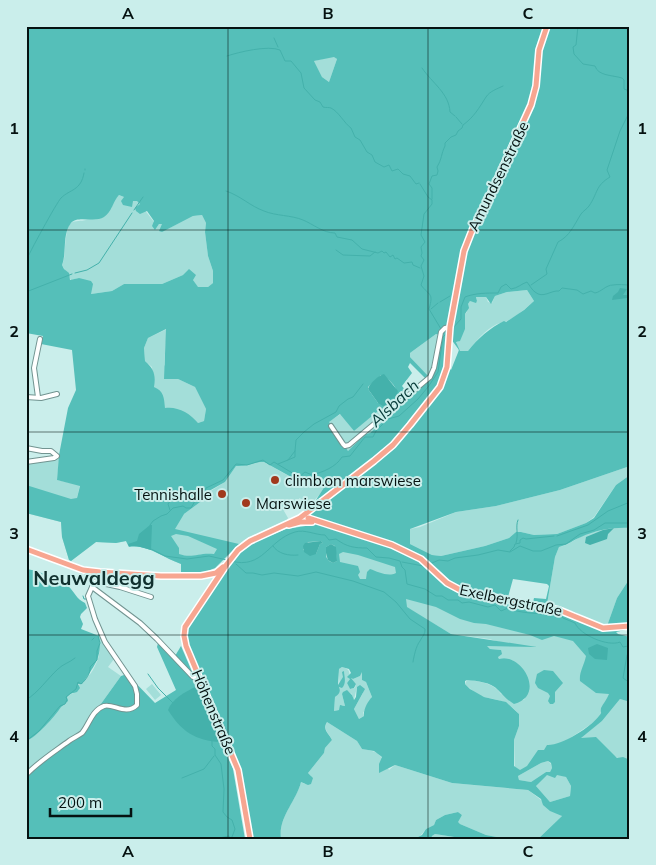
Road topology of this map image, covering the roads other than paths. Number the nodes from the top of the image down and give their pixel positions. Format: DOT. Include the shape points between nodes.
graph roads {
  1 [pos="547,26"];
  2 [pos="447,330"];
  3 [pos="40,339"];
  4 [pos="57,394"];
  5 [pos="26,397"];
  6 [pos="38,397"];
  7 [pos="331,426"];
  8 [pos="26,448"];
  9 [pos="26,462"];
  10 [pos="305,518"];
  11 [pos="26,549"];
  12 [pos="85,570"];
  13 [pos="213,577"];
  14 [pos="92,581"];
  15 [pos="92,586"];
  16 [pos="151,597"];
  17 [pos="630,626"];
  18 [pos="200,680"];
  19 [pos="26,775"];
  20 [pos="250,839"];
  1 -- 2 [label="main road, Amundsenstraße" via="539,50 531,105 466,245"];
  2 -- 7 [label="street, Amundsenstraße" via="428,380 349,445 343,444"];
  2 -- 10 [label="main road, Höhenstraße" via="448,362 444,378 423,410 388,449 311,509"];
  3 -- 6 [label="street" via="34,368"];
  4 -- 6 [label="street"];
  5 -- 6 [label="street"];
  8 -- 9 [label="street" via="56,454 56,458"];
  10 -- 13 [label="main road, Höhenstraße" via="244,545"];
  10 -- 17 [label="main road, Exelbergstraße" via="383,541 428,564 447,583 462,591 559,610 603,628"];
  11 -- 12 [label="main road"];
  12 -- 13 [label="main road"];
  12 -- 14 [label="street"];
  13 -- 18 [label="main road, Höhenstraße" via="208,593 184,633 185,644"];
  14 -- 15 [label="street"];
  14 -- 16 [label="street"];
  15 -- 18 [label="street" via="140,623 193,677"];
  15 -- 19 [label="street" via="88,596 95,619 105,642 135,686 137,705 127,709 103,706 80,734"];
  18 -- 20 [label="main road, Höhenstraße" via="238,770"];
}
